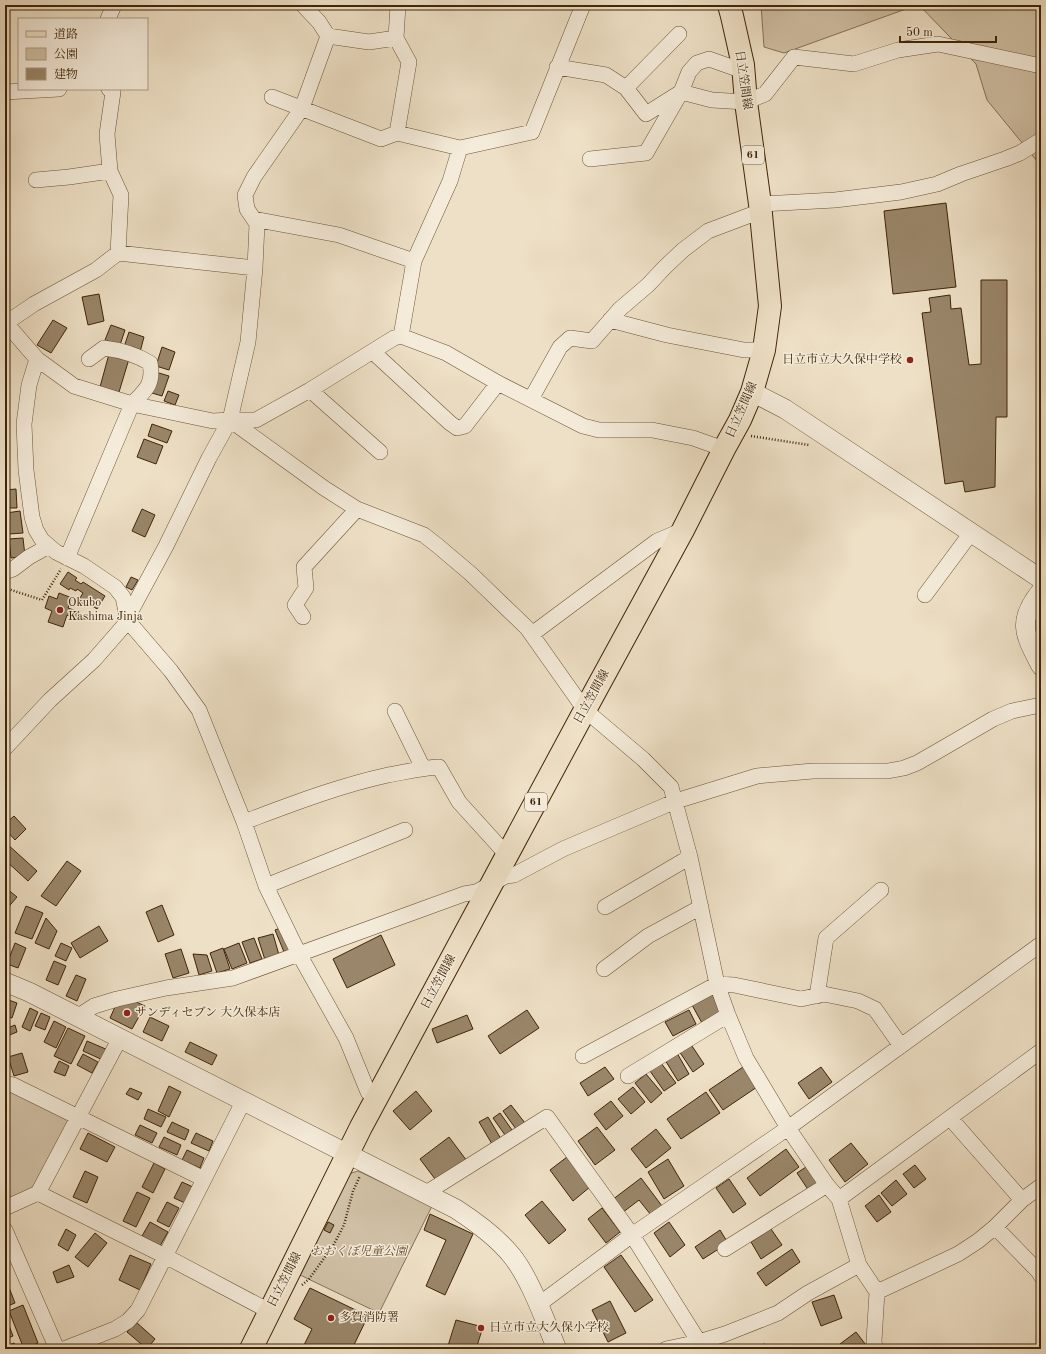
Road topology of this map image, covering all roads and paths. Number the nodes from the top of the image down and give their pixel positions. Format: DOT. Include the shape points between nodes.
graph roads {
  1 [pos="114,5"];
  2 [pos="303,5"];
  3 [pos="398,5"];
  4 [pos="583,5"];
  5 [pos="729,5"];
  6 [pos="108,18"];
  7 [pos="679,34"];
  8 [pos="328,36"];
  9 [pos="396,38"];
  10 [pos="1041,66"];
  11 [pos="557,67"];
  12 [pos="743,71"];
  13 [pos="626,88"];
  14 [pos="41,90"];
  15 [pos="110,90"];
  16 [pos="5,92"];
  17 [pos="682,92"];
  18 [pos="272,97"];
  19 [pos="746,102"];
  20 [pos="302,108"];
  21 [pos="397,133"];
  22 [pos="1041,140"];
  23 [pos="460,148"];
  24 [pos="590,159"];
  25 [pos="110,171"];
  26 [pos="36,180"];
  27 [pos="760,207"];
  28 [pos="254,219"];
  29 [pos="118,253"];
  30 [pos="414,261"];
  31 [pos="255,268"];
  32 [pos="610,320"];
  33 [pos="6,322"];
  34 [pos="401,336"];
  35 [pos="764,350"];
  36 [pos="373,352"];
  37 [pos="37,359"];
  38 [pos="89,359"];
  39 [pos="498,383"];
  40 [pos="310,390"];
  41 [pos="752,392"];
  42 [pos="531,400"];
  43 [pos="132,404"];
  44 [pos="230,420"];
  45 [pos="750,436"];
  46 [pos="812,445"];
  47 [pos="724,449"];
  48 [pos="380,452"];
  49 [pos="357,509"];
  50 [pos="683,530"];
  51 [pos="971,533"];
  52 [pos="74,541"];
  53 [pos="48,546"];
  54 [pos="67,558"];
  55 [pos="84,566"];
  56 [pos="5,572"];
  57 [pos="1041,579"];
  58 [pos="5,588"];
  59 [pos="1041,591"];
  60 [pos="925,595"];
  61 [pos="303,617"];
  62 [pos="128,621"];
  63 [pos="532,634"];
  64 [pos="1041,666"];
  65 [pos="1041,705"];
  66 [pos="585,710"];
  67 [pos="395,711"];
  68 [pos="5,748"];
  69 [pos="423,768"];
  70 [pos="676,801"];
  71 [pos="244,822"];
  72 [pos="405,830"];
  73 [pos="507,855"];
  74 [pos="690,857"];
  75 [pos="266,886"];
  76 [pos="490,886"];
  77 [pos="881,890"];
  78 [pos="605,907"];
  79 [pos="701,907"];
  80 [pos="1041,944"];
  81 [pos="299,954"];
  82 [pos="604,969"];
  83 [pos="5,982"];
  84 [pos="717,984"];
  85 [pos="816,996"];
  86 [pos="728,1015"];
  87 [pos="77,1017"];
  88 [pos="120,1038"];
  89 [pos="901,1046"];
  90 [pos="1041,1051"];
  91 [pos="583,1056"];
  92 [pos="628,1076"];
  93 [pos="5,1083"];
  94 [pos="376,1098"];
  95 [pos="243,1102"];
  96 [pos="79,1117"];
  97 [pos="950,1118"];
  98 [pos="788,1128"];
  99 [pos="348,1154"];
  100 [pos="364,1171"];
  101 [pos="204,1179"];
  102 [pos="827,1185"];
  103 [pos="1041,1186"];
  104 [pos="426,1192"];
  105 [pos="38,1193"];
  106 [pos="839,1199"];
  107 [pos="1022,1200"];
  108 [pos="5,1208"];
  109 [pos="995,1227"];
  110 [pos="5,1230"];
  111 [pos="632,1235"];
  112 [pos="725,1249"];
  113 [pos="165,1256"];
  114 [pos="859,1265"];
  115 [pos="1041,1276"];
  116 [pos="298,1289"];
  117 [pos="877,1292"];
  118 [pos="538,1305"];
  119 [pos="269,1311"];
  120 [pos="699,1342"];
  121 [pos="57,1349"];
  122 [pos="64,1349"];
  123 [pos="251,1349"];
  124 [pos="557,1349"];
  125 [pos="666,1349"];
  126 [pos="876,1349"];
  1 -- 6 [label="street"];
  2 -- 8 [label="street"];
  3 -- 9 [label="street"];
  4 -- 11 [label="street"];
  5 -- 12 [label="main road, 日立笠間線 / 61"];
  7 -- 13 [label="street"];
  8 -- 9 [label="street" via="369,42"];
  8 -- 20 [label="street"];
  9 -- 21 [label="street" via="409,62"];
  10 -- 19 [label="street" via="938,44 898,50 854,64 794,57 765,94"];
  11 -- 13 [label="street" via="606,75"];
  11 -- 23 [label="street" via="532,132"];
  12 -- 17 [label="street" via="708,59 696,63"];
  12 -- 19 [label="main road, 日立笠間線 / 61"];
  13 -- 17 [label="street" via="646,114"];
  14 -- 16 [label="street"];
  15 -- 25 [label="street" via="113,92 106,134"];
  17 -- 19 [label="street" via="712,100"];
  17 -- 24 [label="street" via="646,153"];
  18 -- 20 [label="street"];
  19 -- 27 [label="main road, 日立笠間線 / 61"];
  20 -- 21 [label="street" via="381,139"];
  20 -- 28 [label="street" via="254,177 245,195 247,209"];
  21 -- 23 [label="street"];
  22 -- 27 [label="street" via="1020,153 930,186 901,192"];
  23 -- 30 [label="street" via="450,181"];
  25 -- 26 [label="street"];
  25 -- 29 [label="street" via="121,195"];
  27 -- 32 [label="street" via="708,231 683,250"];
  27 -- 35 [label="main road, 日立笠間線 / 61" via="770,306"];
  28 -- 30 [label="street" via="339,235"];
  28 -- 31 [label="street" via="257,224"];
  29 -- 31 [label="street"];
  29 -- 33 [label="street" via="96,270"];
  30 -- 34 [label="street"];
  31 -- 44 [label="street" via="248,342"];
  32 -- 35 [label="street" via="744,350"];
  32 -- 42 [label="street" via="592,341 570,338 560,347"];
  33 -- 37 [label="street"];
  34 -- 36 [label="street"];
  34 -- 39 [label="street" via="446,353"];
  35 -- 41 [label="main road, 日立笠間線 / 61"];
  36 -- 39 [label="street" via="458,428 465,426"];
  36 -- 40 [label="street"];
  37 -- 43 [label="street" via="74,386"];
  37 -- 53 [label="street" via="29,386 24,424 26,470 32,517 36,530"];
  38 -- 43 [label="street" via="104,348 124,351 150,363 152,375 146,390"];
  39 -- 42 [label="street"];
  40 -- 44 [label="street" via="256,420"];
  40 -- 48 [label="street"];
  41 -- 47 [label="main road, 日立笠間線 / 61"];
  41 -- 51 [label="street" via="772,401"];
  42 -- 47 [label="street" via="583,426 598,430 652,430 693,438"];
  43 -- 44 [label="street" via="213,421"];
  43 -- 52 [label="street"];
  44 -- 49 [label="street"];
  44 -- 62 [label="street"];
  45 -- 46 [label="path"];
  47 -- 50 [label="main road, 日立笠間線 / 61"];
  49 -- 61 [label="street" via="304,567 306,588 295,605"];
  49 -- 63 [label="street" via="424,535 482,585"];
  50 -- 63 [label="street" via="657,542"];
  50 -- 66 [label="main road, 日立笠間線 / 61"];
  51 -- 57 [label="street"];
  51 -- 60 [label="street"];
  52 -- 54 [label="street"];
  52 -- 55 [label="street"];
  53 -- 54 [label="street"];
  53 -- 56 [label="street"];
  54 -- 55 [label="street"];
  54 -- 58 [label="path" via="42,600"];
  55 -- 62 [label="street" via="115,587 123,597"];
  59 -- 64 [label="street" via="1031,606 1025,624 1026,636"];
  62 -- 68 [label="street" via="94,660 50,700"];
  62 -- 71 [label="street" via="171,671 199,710"];
  63 -- 66 [label="street"];
  65 -- 70 [label="street" via="1012,711 993,719 904,768 888,771 813,771 757,776"];
  66 -- 70 [label="street" via="643,759 671,787"];
  66 -- 73 [label="main road, 日立笠間線 / 61"];
  67 -- 69 [label="street"];
  69 -- 71 [label="street" via="320,794"];
  69 -- 73 [label="street" via="439,767 458,802"];
  70 -- 74 [label="street"];
  70 -- 76 [label="street" via="563,849"];
  71 -- 75 [label="street"];
  72 -- 75 [label="street"];
  73 -- 76 [label="main road, 日立笠間線 / 61"];
  74 -- 78 [label="street"];
  74 -- 79 [label="street"];
  75 -- 81 [label="street"];
  76 -- 81 [label="street"];
  76 -- 94 [label="main road, 日立笠間線 / 61"];
  77 -- 85 [label="street" via="826,938"];
  79 -- 82 [label="street" via="648,936"];
  79 -- 84 [label="street"];
  80 -- 89 [label="street"];
  81 -- 87 [label="street" via="233,978 166,988 117,999 94,1006"];
  81 -- 94 [label="street" via="346,1038 368,1092"];
  83 -- 87 [label="street"];
  84 -- 85 [label="street" via="734,985 801,999"];
  84 -- 86 [label="street"];
  84 -- 91 [label="street"];
  85 -- 89 [label="street" via="824,994 858,1001 875,1010"];
  86 -- 92 [label="street"];
  86 -- 98 [label="street" via="746,1058"];
  87 -- 88 [label="street"];
  88 -- 95 [label="street"];
  88 -- 96 [label="street"];
  89 -- 98 [label="street"];
  90 -- 97 [label="street"];
  93 -- 96 [label="street"];
  94 -- 99 [label="main road, 日立笠間線 / 61"];
  95 -- 99 [label="street"];
  95 -- 101 [label="street"];
  96 -- 101 [label="street"];
  96 -- 105 [label="street"];
  97 -- 106 [label="street"];
  97 -- 107 [label="street"];
  98 -- 102 [label="street"];
  98 -- 111 [label="street"];
  99 -- 104 [label="street"];
  99 -- 119 [label="main road, 日立笠間線 / 61"];
  100 -- 116 [label="path" via="353,1191 344,1225 333,1246 309,1279"];
  101 -- 113 [label="street"];
  102 -- 106 [label="street"];
  102 -- 112 [label="street"];
  103 -- 107 [label="street"];
  104 -- 111 [label="street" via="547,1117"];
  104 -- 118 [label="street" via="478,1223 495,1238 512,1256 526,1278"];
  105 -- 108 [label="street"];
  105 -- 113 [label="street"];
  106 -- 114 [label="street"];
  107 -- 109 [label="street"];
  109 -- 115 [label="street"];
  109 -- 117 [label="street" via="958,1254"];
  110 -- 121 [label="street"];
  111 -- 118 [label="street"];
  111 -- 120 [label="street"];
  113 -- 119 [label="street"];
  113 -- 122 [label="street" via="138,1310 128,1321 115,1329"];
  114 -- 117 [label="street"];
  114 -- 120 [label="street" via="778,1313"];
  117 -- 126 [label="street" via="874,1341"];
  118 -- 124 [label="street"];
  119 -- 123 [label="main road, 日立笠間線 / 61"];
  120 -- 125 [label="street"];
}
